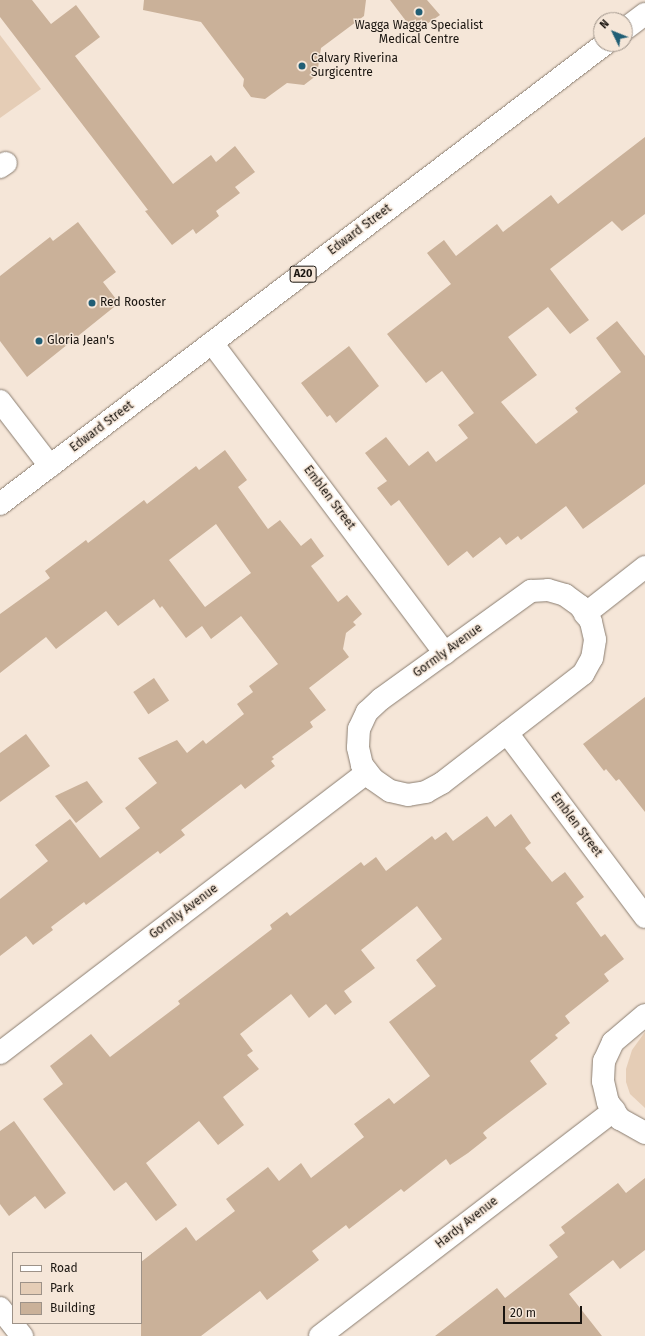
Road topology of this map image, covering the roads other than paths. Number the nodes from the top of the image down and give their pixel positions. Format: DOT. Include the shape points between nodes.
graph roads {
  1 [pos="645,14"];
  2 [pos="633,23"];
  3 [pos="594,52"];
  4 [pos="212,343"];
  5 [pos="0,401"];
  6 [pos="50,466"];
  7 [pos="0,504"];
  8 [pos="645,567"];
  9 [pos="585,614"];
  10 [pos="445,653"];
  11 [pos="507,733"];
  12 [pos="367,772"];
  13 [pos="645,917"];
  14 [pos="645,1015"];
  15 [pos="0,1053"];
  16 [pos="614,1110"];
  17 [pos="645,1133"];
  18 [pos="0,1308"];
  19 [pos="12,1323"];
  20 [pos="13,1324"];
  21 [pos="22,1336"];
  22 [pos="320,1336"];
  1 -- 2 [label="main road"];
  3 -- 4 [label="main road, Edward Street / A20"];
  4 -- 6 [label="main road, Edward Street / A20"];
  4 -- 10 [label="main road, Emblen Street"];
  5 -- 6 [label="main road"];
  6 -- 7 [label="main road, Edward Street / A20"];
  8 -- 9 [label="main road"];
  9 -- 10 [label="main road, Gormly Avenue" via="580,606 565,595 548,590 530,591"];
  9 -- 11 [label="main road, Gormly Avenue" via="591,622 595,640 592,658 583,674"];
  10 -- 12 [label="main road, Gormly Avenue" via="367,712 359,729 358,747 362,765"];
  11 -- 12 [label="main road, Gormly Avenue" via="442,783 426,792 408,795 390,791"];
  11 -- 13 [label="main road, Emblen Street"];
  12 -- 15 [label="main road, Gormly Avenue"];
  14 -- 16 [label="main road" via="614,1042 604,1061 603,1082 608,1102"];
  16 -- 17 [label="main road" via="620,1119"];
  16 -- 22 [label="main road, Hardy Avenue"];
  18 -- 19 [label="main road"];
  20 -- 21 [label="main road"];
}
